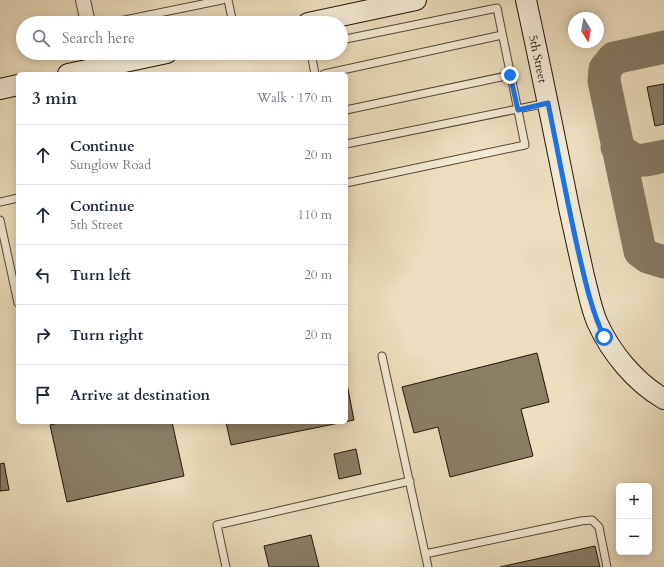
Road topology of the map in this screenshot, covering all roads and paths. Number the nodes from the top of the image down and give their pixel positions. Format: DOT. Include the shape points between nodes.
graph roads {
  1 [pos="82,0"];
  2 [pos="222,0"];
  3 [pos="228,0"];
  4 [pos="416,0"];
  5 [pos="526,0"];
  6 [pos="86,16"];
  7 [pos="144,16"];
  8 [pos="231,16"];
  9 [pos="341,16"];
  10 [pos="502,35"];
  11 [pos="348,39"];
  12 [pos="126,60"];
  13 [pos="312,60"];
  14 [pos="97,65"];
  15 [pos="74,72"];
  16 [pos="315,72"];
  17 [pos="333,72"];
  18 [pos="510,75"];
  19 [pos="16,85"];
  20 [pos="0,89"];
  21 [pos="548,103"];
  22 [pos="348,110"];
  23 [pos="518,110"];
  24 [pos="348,144"];
  25 [pos="348,183"];
  26 [pos="16,198"];
  27 [pos="0,202"];
  28 [pos="0,220"];
  29 [pos="16,294"];
  30 [pos="382,356"];
  31 [pos="664,399"];
  32 [pos="410,481"];
  33 [pos="425,554"];
  34 [pos="226,567"];
  35 [pos="428,567"];
  36 [pos="607,567"];
  1 -- 6 [label="street"];
  2 -- 7 [label="lane"];
  3 -- 8 [label="lane"];
  4 -- 9 [label="street"];
  5 -- 21 [label="street, 5th Street"];
  10 -- 11 [label="lane" via="497,8"];
  10 -- 17 [label="lane"];
  10 -- 18 [label="lane"];
  12 -- 14 [label="street"];
  13 -- 16 [label="lane"];
  14 -- 15 [label="street"];
  18 -- 22 [label="lane"];
  18 -- 23 [label="lane"];
  19 -- 20 [label="street"];
  21 -- 23 [label="lane"];
  21 -- 31 [label="street, 5th Street" via="572,224 597,322 616,354 641,382"];
  23 -- 24 [label="lane"];
  23 -- 25 [label="lane" via="525,145"];
  26 -- 27 [label="lane"];
  28 -- 29 [label="lane"];
  30 -- 32 [label="lane"];
  32 -- 33 [label="lane"];
  32 -- 34 [label="lane" via="217,525"];
  33 -- 35 [label="lane"];
  33 -- 36 [label="lane" via="592,520 599,527"];
}
